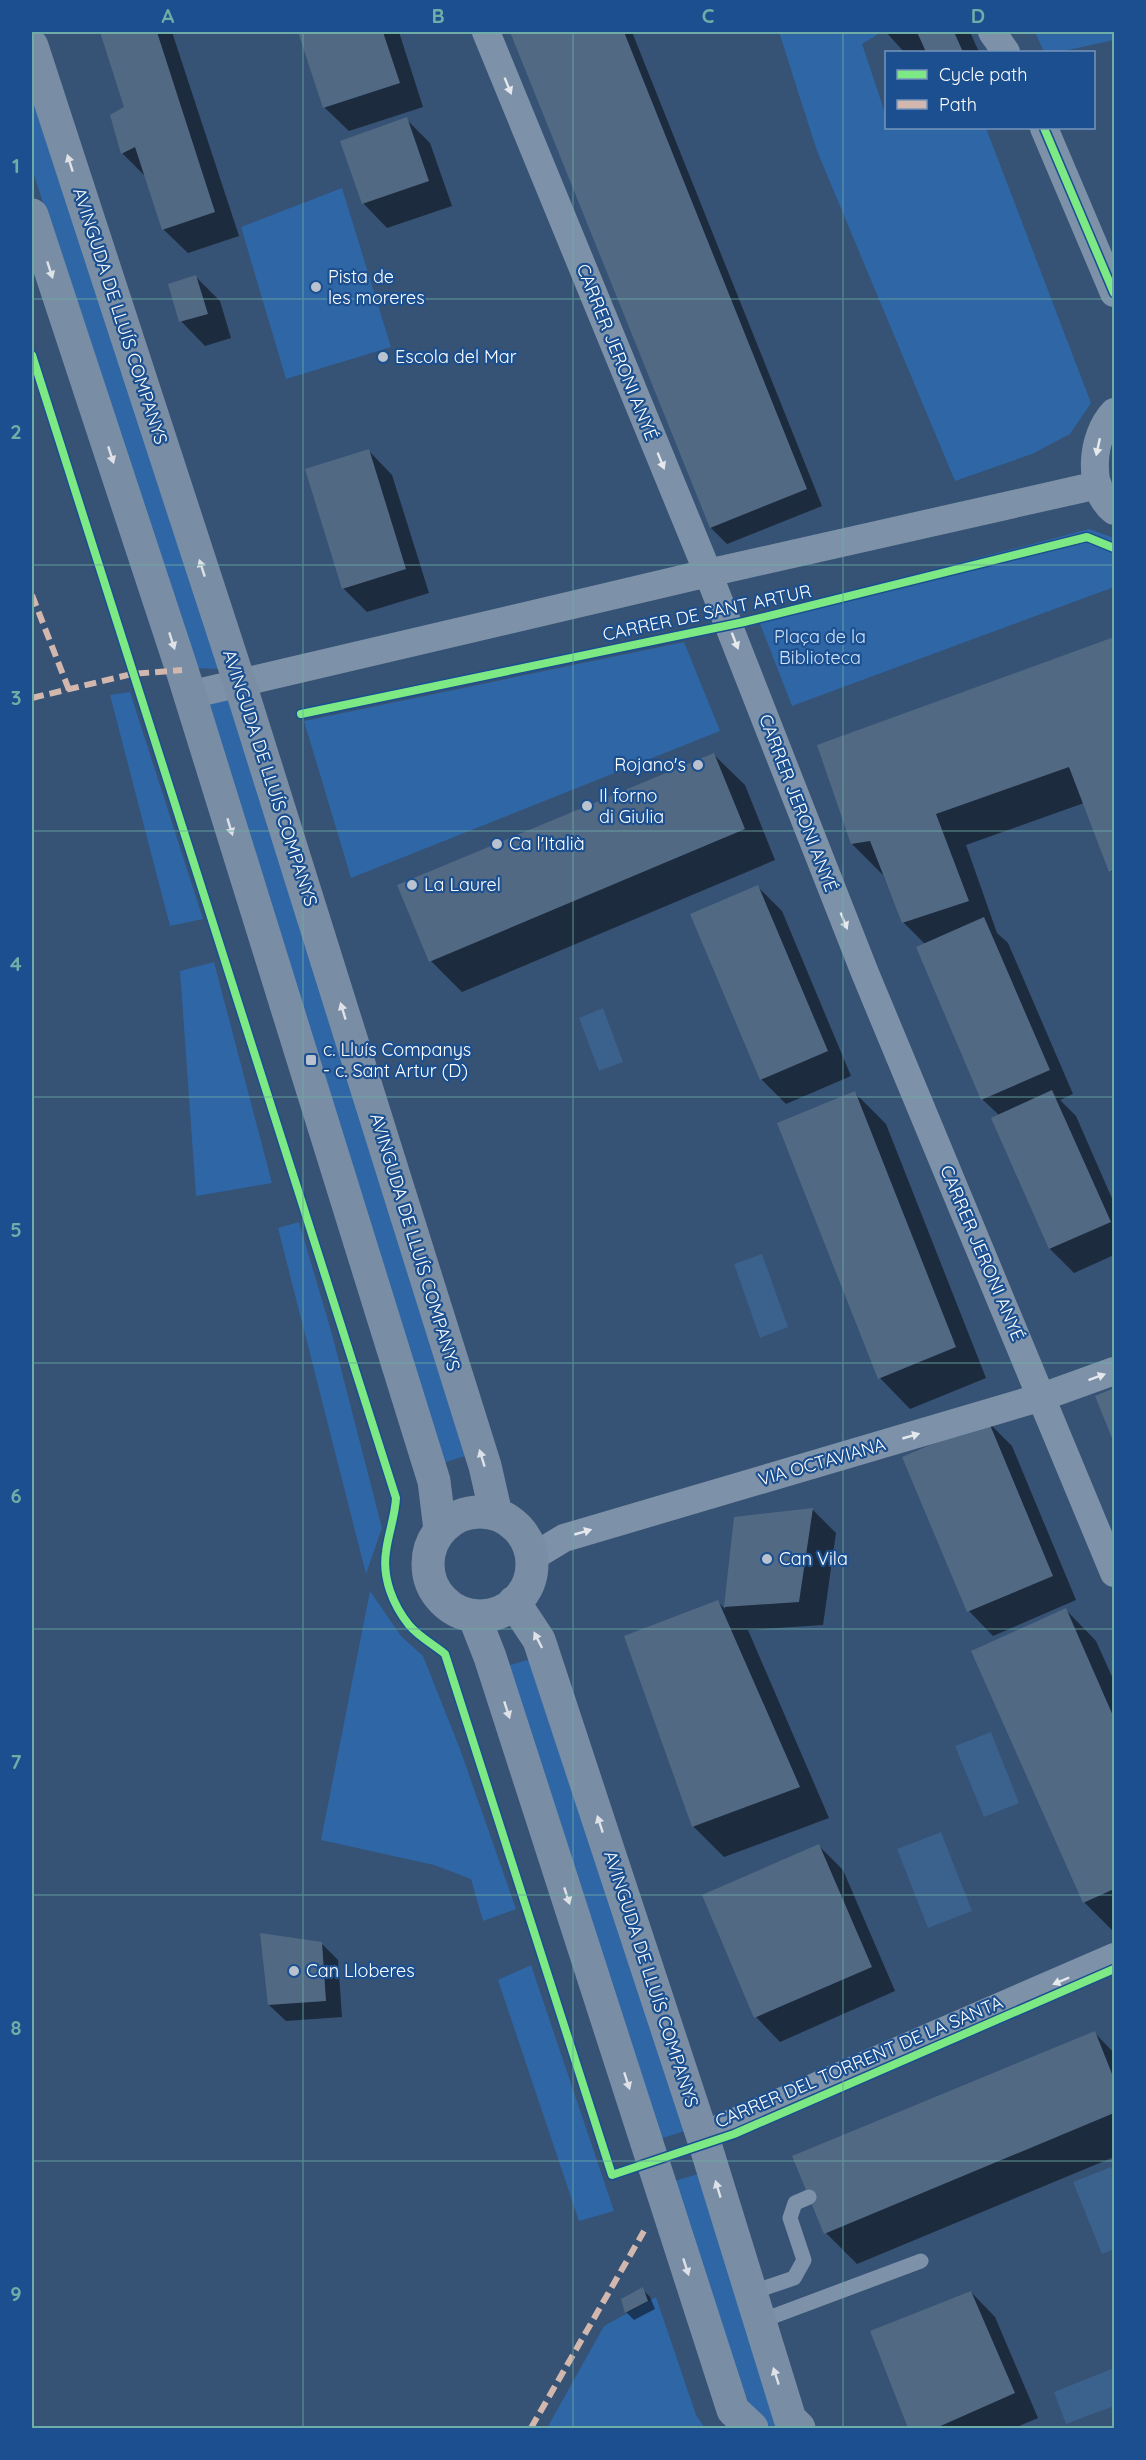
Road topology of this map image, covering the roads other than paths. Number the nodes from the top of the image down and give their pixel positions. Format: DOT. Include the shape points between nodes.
graph roads {
  1 [pos="486,32"];
  2 [pos="992,32"];
  3 [pos="1007,32"];
  4 [pos="32,46"];
  5 [pos="1005,51"];
  6 [pos="1014,51"];
  7 [pos="1044,129"];
  8 [pos="32,215"];
  9 [pos="1114,293"];
  10 [pos="1114,412"];
  11 [pos="1098,485"];
  12 [pos="1114,511"];
  13 [pos="708,573"];
  14 [pos="240,684"];
  15 [pos="189,695"];
  16 [pos="1114,1371"];
  17 [pos="1042,1397"];
  18 [pos="496,1514"];
  19 [pos="440,1530"];
  20 [pos="531,1558"];
  21 [pos="1114,1573"];
  22 [pos="514,1602"];
  23 [pos="474,1616"];
  24 [pos="1114,1957"];
  25 [pos="702,2136"];
  26 [pos="809,2197"];
  27 [pos="921,2261"];
  28 [pos="754,2307"];
  29 [pos="752,2428"];
  30 [pos="799,2428"];
  1 -- 13 [label="street, CARRER JERONI ANYÉ, one-way"];
  2 -- 5 [label="street"];
  3 -- 6 [label="street"];
  14 -- 4 [label="street, AVINGUDA DE LLUÍS COMPANYS, one-way"];
  7 -- 9 [label="street"];
  8 -- 15 [label="street, one-way"];
  10 -- 11 [label="street, one-way" via="1097,444"];
  11 -- 12 [label="street"];
  11 -- 13 [label="street, CARRER DE SANT ARTUR"];
  13 -- 14 [label="street, CARRER DE SANT ARTUR"];
  13 -- 17 [label="street, CARRER JERONI ANYÉ, one-way" via="865,973"];
  14 -- 15 [label="street, CARRER DE SANT ARTUR"];
  18 -- 14 [label="street, AVINGUDA DE LLUÍS COMPANYS, one-way" via="485,1466"];
  15 -- 19 [label="street, one-way" via="434,1481"];
  17 -- 16 [label="street, VIA OCTAVIANA, one-way"];
  20 -- 17 [label="street, VIA OCTAVIANA, one-way" via="564,1538"];
  17 -- 21 [label="street, CARRER JERONI ANYÉ"];
  18 -- 19 [label="street" via="467,1514"];
  18 -- 20 [label="street" via="516,1527"];
  19 -- 23 [label="street" via="428,1554 434,1590 444,1602"];
  20 -- 22 [label="street" via="527,1583"];
  22 -- 23 [label="street" via="496,1614"];
  25 -- 22 [label="street, AVINGUDA DE LLUÍS COMPANYS, one-way" via="539,1640"];
  23 -- 29 [label="street, one-way" via="733,2410"];
  24 -- 25 [label="street, CARRER DEL TORRENT DE LA SANTA, one-way"];
  28 -- 25 [label="street, AVINGUDA DE LLUÍS COMPANYS, one-way"];
  26 -- 28 [label="lane" via="795,2203 790,2218 804,2259 794,2278"];
  27 -- 28 [label="lane"];
  30 -- 28 [label="street, AVINGUDA DE LLUÍS COMPANYS, one-way" via="790,2419"];
}
